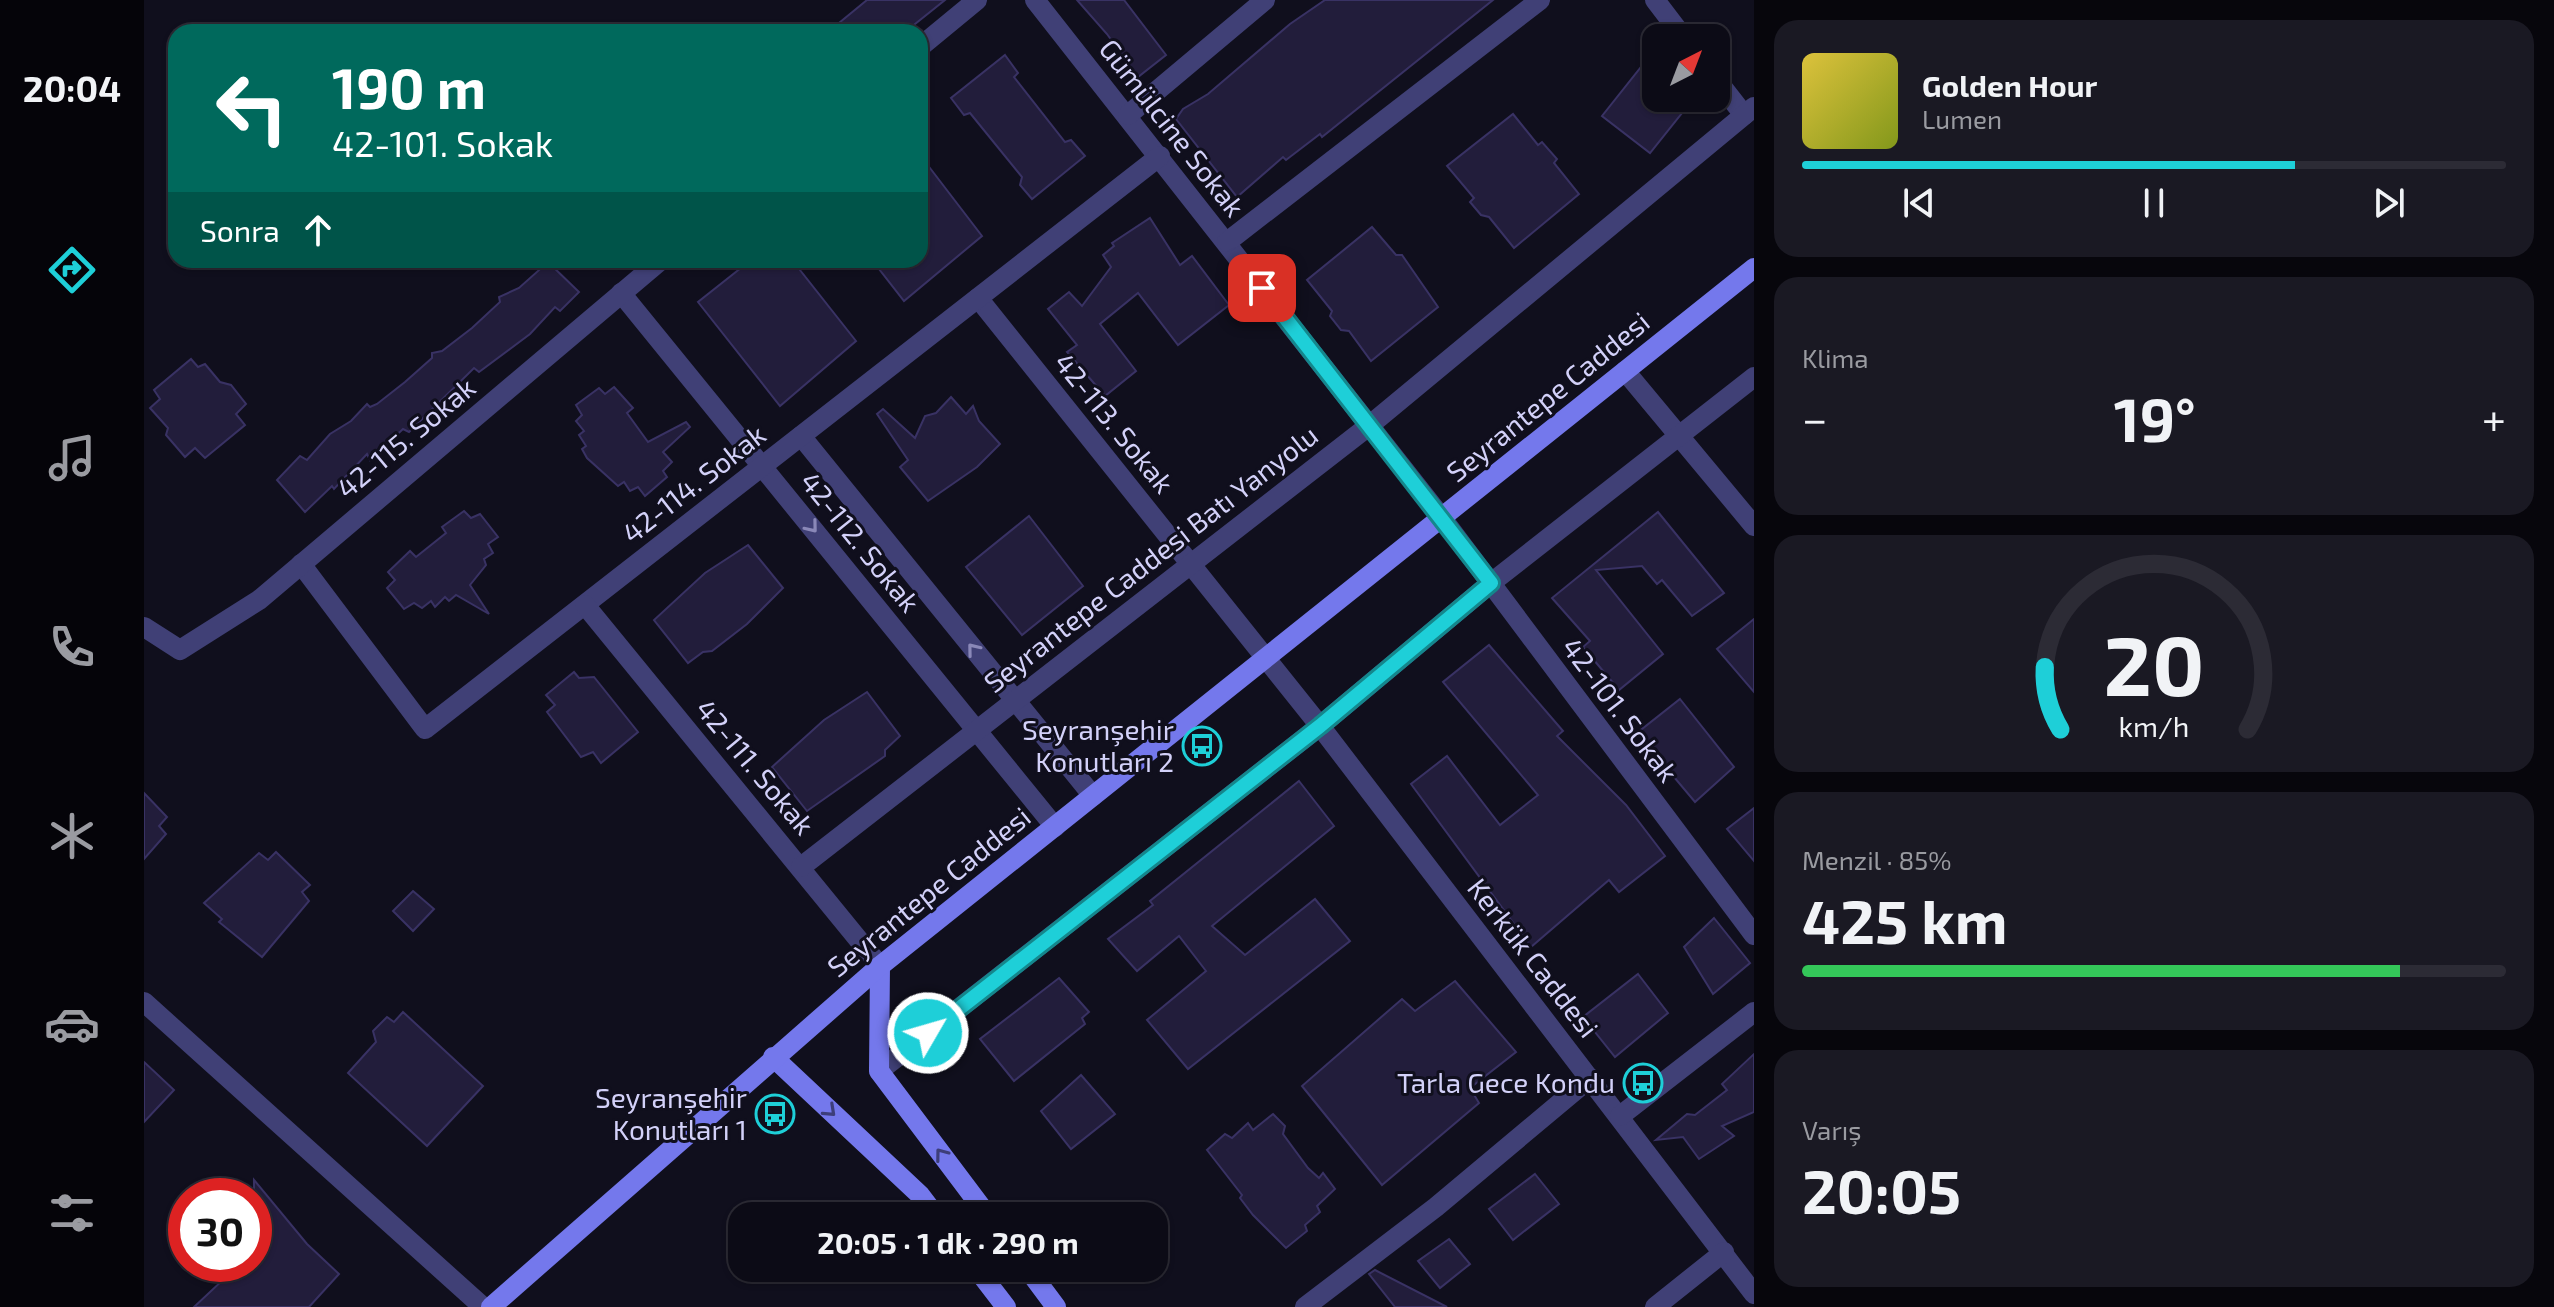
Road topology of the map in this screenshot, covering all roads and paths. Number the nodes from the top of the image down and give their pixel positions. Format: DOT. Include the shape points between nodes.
graph roads {
  1 [pos="977,0"];
  2 [pos="1035,0"];
  3 [pos="1265,0"];
  4 [pos="1540,0"];
  5 [pos="1655,0"];
  6 [pos="1673,24"];
  7 [pos="928,40"];
  8 [pos="1730,93"];
  9 [pos="1749,111"];
  10 [pos="1128,115"];
  11 [pos="1160,156"];
  12 [pos="1227,242"];
  13 [pos="651,268"];
  14 [pos="1754,268"];
  15 [pos="621,293"];
  16 [pos="978,298"];
  17 [pos="1625,371"];
  18 [pos="1754,377"];
  19 [pos="1370,425"];
  20 [pos="1678,435"];
  21 [pos="801,436"];
  22 [pos="762,467"];
  23 [pos="1442,518"];
  24 [pos="1754,526"];
  25 [pos="1190,562"];
  26 [pos="301,564"];
  27 [pos="1491,583"];
  28 [pos="585,605"];
  29 [pos="144,627"];
  30 [pos="1265,659"];
  31 [pos="1014,700"];
  32 [pos="1320,726"];
  33 [pos="977,729"];
  34 [pos="1093,796"];
  35 [pos="1055,827"];
  36 [pos="801,867"];
  37 [pos="1754,935"];
  38 [pos="880,966"];
  39 [pos="144,1002"];
  40 [pos="1754,1012"];
  41 [pos="773,1057"];
  42 [pos="879,1071"];
  43 [pos="1590,1078"];
  44 [pos="1620,1116"];
  45 [pos="925,1202"];
  46 [pos="977,1202"];
  47 [pos="1724,1252"];
  48 [pos="987,1282"];
  49 [pos="1037,1282"];
  50 [pos="1754,1294"];
  51 [pos="483,1307"];
  52 [pos="491,1307"];
  53 [pos="1006,1307"];
  54 [pos="1056,1307"];
  55 [pos="1305,1307"];
  56 [pos="1655,1307"];
  1 -- 7 [label="street"];
  2 -- 10 [label="street, Gümülcine Sokak"];
  3 -- 10 [label="street"];
  4 -- 12 [label="street"];
  5 -- 6 [label="street"];
  8 -- 9 [label="street"];
  9 -- 19 [label="street, Seyrantepe Caddesi Batı Yanyolu"];
  10 -- 11 [label="street, Gümülcine Sokak"];
  11 -- 12 [label="street, Gümülcine Sokak"];
  11 -- 16 [label="street, 42-114. Sokak"];
  12 -- 19 [label="street, Gümülcine Sokak"];
  13 -- 15 [label="street, 42-115. Sokak"];
  14 -- 17 [label="street, Seyrantepe Caddesi"];
  15 -- 22 [label="street, 42-112. Sokak"];
  15 -- 26 [label="street, 42-115. Sokak"];
  16 -- 21 [label="street, 42-114. Sokak"];
  16 -- 25 [label="street, 42-113. Sokak"];
  17 -- 20 [label="street"];
  17 -- 23 [label="street, Seyrantepe Caddesi"];
  18 -- 20 [label="street"];
  19 -- 23 [label="street, Gümülcine Sokak"];
  19 -- 25 [label="street, Seyrantepe Caddesi Batı Yanyolu"];
  20 -- 24 [label="street"];
  20 -- 27 [label="street"];
  21 -- 22 [label="street, 42-114. Sokak"];
  31 -- 21 [label="street, 42-112. Sokak, one-way"];
  22 -- 28 [label="street, 42-114. Sokak"];
  22 -- 33 [label="street, 42-112. Sokak, one-way"];
  23 -- 27 [label="street, 42-101. Sokak"];
  23 -- 30 [label="street, Seyrantepe Caddesi"];
  25 -- 30 [label="street, 42-113. Sokak"];
  25 -- 31 [label="street, Seyrantepe Caddesi Batı Yanyolu"];
  26 -- 28 [label="street, 42-114. Sokak" via="425,729"];
  26 -- 29 [label="street, 42-115. Sokak" via="259,600 180,650"];
  27 -- 32 [label="street"];
  27 -- 37 [label="street, 42-101. Sokak"];
  28 -- 36 [label="street, 42-111. Sokak"];
  30 -- 32 [label="street, Kerkük Caddesi"];
  30 -- 34 [label="street, Seyrantepe Caddesi"];
  31 -- 33 [label="street, Seyrantepe Caddesi Batı Yanyolu"];
  31 -- 34 [label="street, 42-112. Sokak"];
  32 -- 42 [label="street"];
  32 -- 43 [label="street, Kerkük Caddesi"];
  33 -- 35 [label="street, 42-112. Sokak"];
  33 -- 36 [label="street, Seyrantepe Caddesi Batı Yanyolu"];
  34 -- 35 [label="street, Seyrantepe Caddesi"];
  35 -- 38 [label="street, Seyrantepe Caddesi"];
  36 -- 38 [label="street, 42-111. Sokak"];
  38 -- 41 [label="street, Seyrantepe Caddesi"];
  38 -- 42 [label="street"];
  39 -- 51 [label="street"];
  40 -- 44 [label="street"];
  41 -- 45 [label="street, one-way"];
  41 -- 52 [label="street, Seyrantepe Caddesi"];
  46 -- 42 [label="street, one-way"];
  43 -- 44 [label="street, Kerkük Caddesi"];
  43 -- 55 [label="street" via="1436,1207"];
  44 -- 47 [label="street, Kerkük Caddesi"];
  47 -- 50 [label="street, Kerkük Caddesi"];
  47 -- 56 [label="street"];
  48 -- 53 [label="street"];
  49 -- 54 [label="street"];
}
